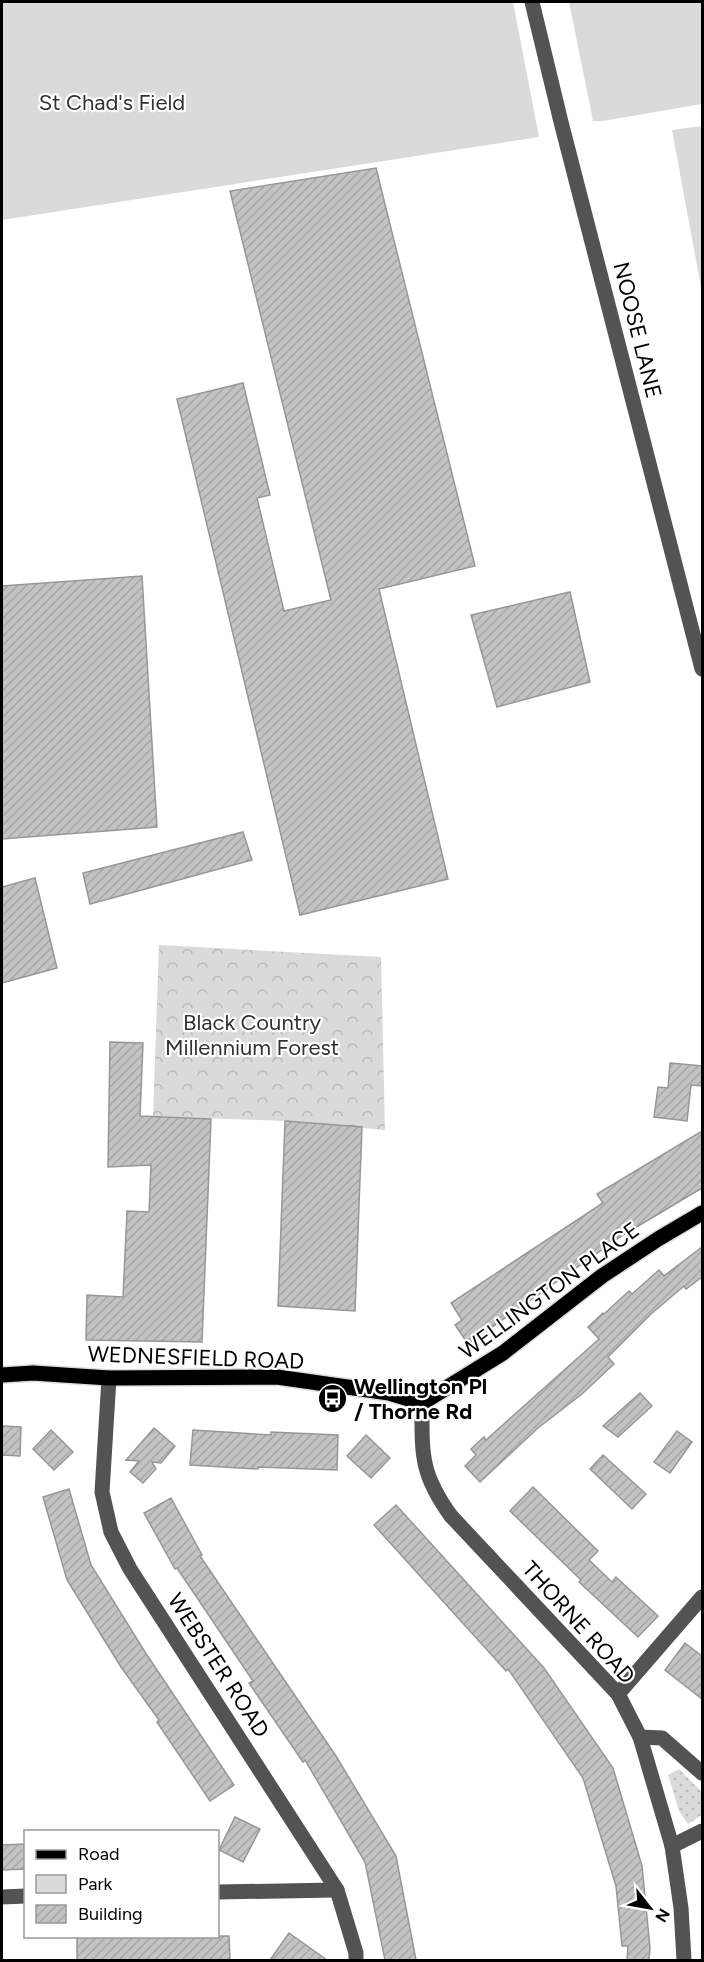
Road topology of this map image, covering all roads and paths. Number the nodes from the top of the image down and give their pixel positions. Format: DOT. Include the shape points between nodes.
graph roads {
  1 [pos="532,2"];
  2 [pos="702,669"];
  3 [pos="702,1213"];
  4 [pos="2,1375"];
  5 [pos="109,1378"];
  6 [pos="422,1404"];
  7 [pos="702,1597"];
  8 [pos="618,1694"];
  9 [pos="640,1737"];
  10 [pos="702,1773"];
  11 [pos="702,1831"];
  12 [pos="672,1846"];
  13 [pos="337,1890"];
  14 [pos="219,1892"];
  15 [pos="24,1896"];
  16 [pos="2,1897"];
  17 [pos="356,1960"];
  18 [pos="684,1960"];
  1 -- 2 [label="street, NOOSE LANE"];
  3 -- 6 [label="main road, WELLINGTON PLACE" via="602,1276 503,1353"];
  4 -- 5 [label="main road, WEDNESFIELD ROAD"];
  5 -- 6 [label="main road, WEDNESFIELD ROAD" via="277,1377 389,1393"];
  5 -- 13 [label="street, WEBSTER ROAD" via="102,1492 111,1532 130,1569"];
  6 -- 8 [label="street, THORNE ROAD" via="423,1459 437,1496 451,1516"];
  7 -- 8 [label="street"];
  8 -- 9 [label="street, THORNE ROAD"];
  9 -- 10 [label="street" via="662,1738"];
  9 -- 12 [label="street, THORNE ROAD"];
  11 -- 12 [label="street"];
  12 -- 18 [label="street, THORNE ROAD"];
  13 -- 14 [label="street"];
  13 -- 17 [label="street, WEBSTER ROAD"];
  15 -- 16 [label="street"];
}
